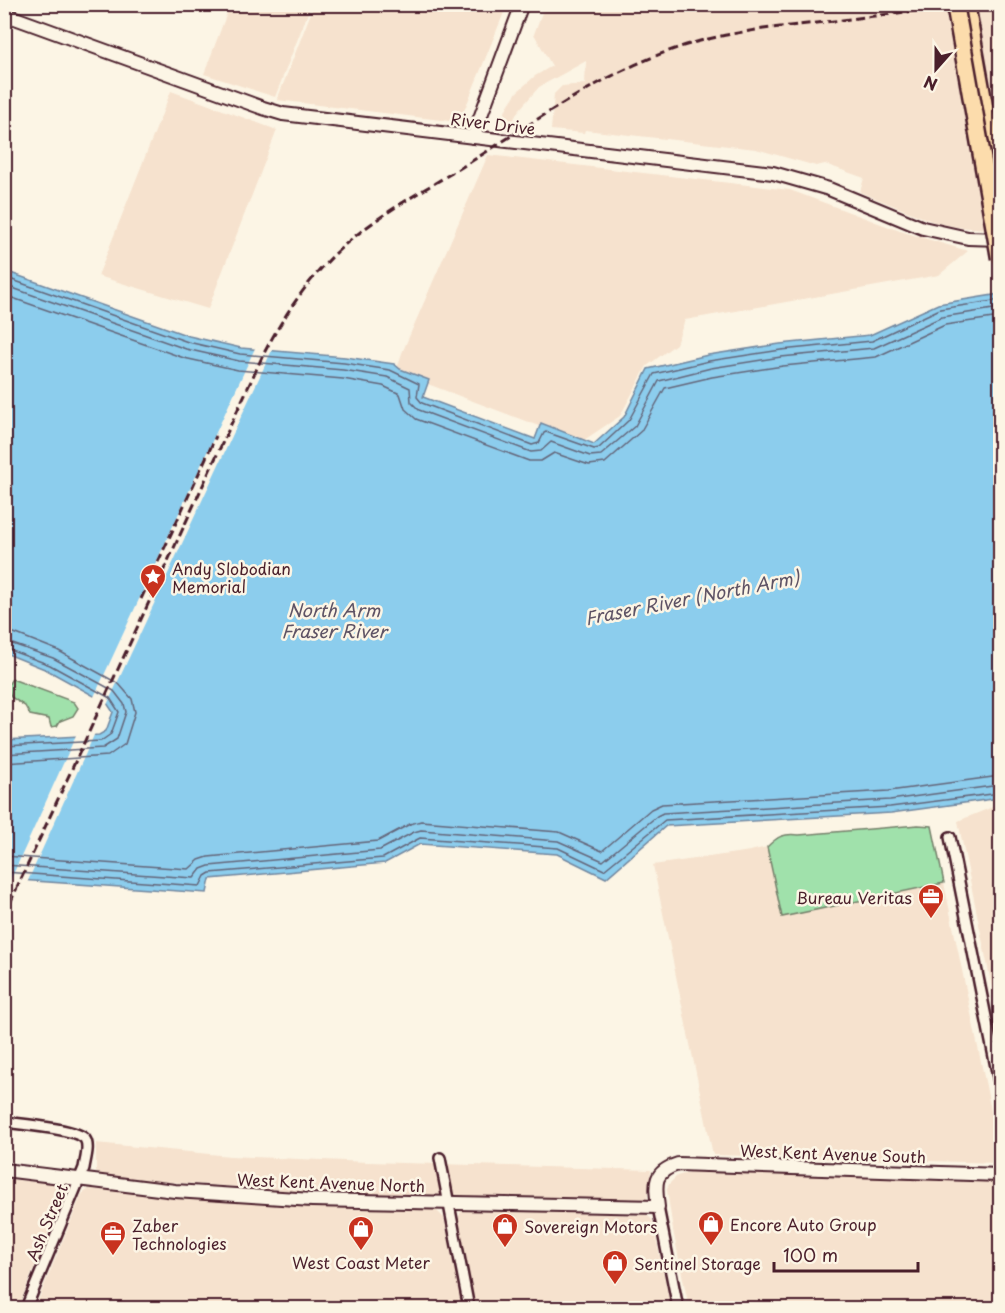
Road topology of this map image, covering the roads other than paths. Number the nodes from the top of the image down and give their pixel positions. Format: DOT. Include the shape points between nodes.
graph roads {
  1 [pos="522,4"];
  2 [pos="955,4"];
  3 [pos="966,4"];
  4 [pos="4,14"];
  5 [pos="473,137"];
  6 [pos="1000,196"];
  7 [pos="1000,239"];
  8 [pos="1000,258"];
  9 [pos="950,837"];
  10 [pos="1000,1087"];
  11 [pos="4,1122"];
  12 [pos="440,1158"];
  13 [pos="4,1170"];
  14 [pos="1000,1175"];
  15 [pos="80,1179"];
  16 [pos="448,1203"];
  17 [pos="658,1207"];
  18 [pos="26,1308"];
  19 [pos="469,1308"];
  20 [pos="678,1308"];
  1 -- 5 [label="street"];
  2 -- 8 [label="highway, bridge"];
  3 -- 6 [label="highway"];
  4 -- 5 [label="street, River Drive" via="283,114"];
  5 -- 7 [label="street, River Drive" via="773,173 828,189 922,228 952,236"];
  9 -- 10 [label="street"];
  11 -- 15 [label="street" via="80,1135 85,1139 86,1158"];
  12 -- 16 [label="street"];
  13 -- 15 [label="street, West Kent Avenue North"];
  14 -- 17 [label="street, West Kent Avenue South" via="678,1164 659,1174"];
  15 -- 16 [label="street, West Kent Avenue North" via="175,1191 312,1200"];
  15 -- 18 [label="street, Ash Street"];
  16 -- 17 [label="street, West Kent Avenue North"];
  16 -- 19 [label="street"];
  17 -- 20 [label="street"];
}
